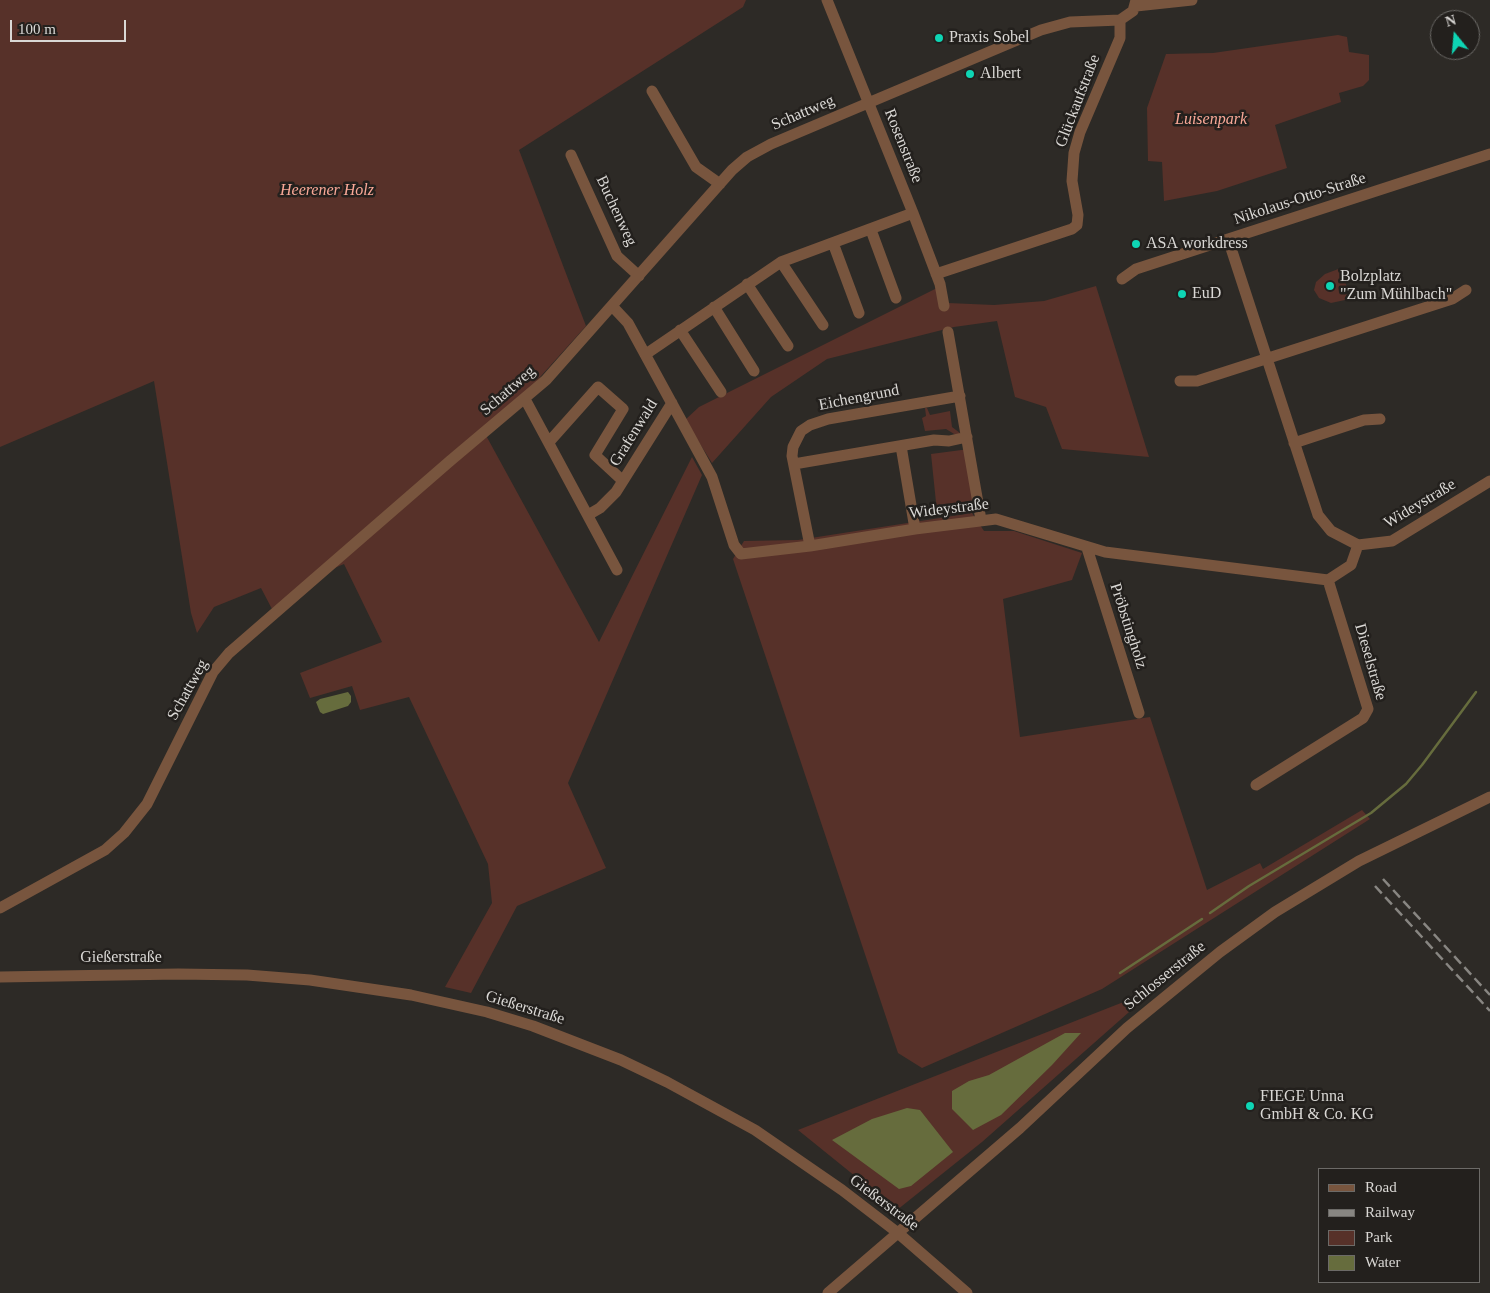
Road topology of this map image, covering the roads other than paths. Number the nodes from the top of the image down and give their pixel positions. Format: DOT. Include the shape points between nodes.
graph roads {
  1 [pos="827,0"];
  2 [pos="1192,0"];
  3 [pos="1136,3"];
  4 [pos="1120,20"];
  5 [pos="652,92"];
  6 [pos="868,103"];
  7 [pos="1490,154"];
  8 [pos="571,156"];
  9 [pos="720,184"];
  10 [pos="913,213"];
  11 [pos="871,230"];
  12 [pos="1228,239"];
  13 [pos="833,243"];
  14 [pos="781,262"];
  15 [pos="936,274"];
  16 [pos="639,276"];
  17 [pos="1122,279"];
  18 [pos="747,284"];
  19 [pos="1466,290"];
  20 [pos="896,298"];
  21 [pos="944,306"];
  22 [pos="613,307"];
  23 [pos="714,307"];
  24 [pos="859,313"];
  25 [pos="822,326"];
  26 [pos="680,330"];
  27 [pos="948,332"];
  28 [pos="788,346"];
  29 [pos="646,354"];
  30 [pos="1267,359"];
  31 [pos="754,371"];
  32 [pos="1180,381"];
  33 [pos="721,392"];
  34 [pos="960,396"];
  35 [pos="525,399"];
  36 [pos="672,403"];
  37 [pos="1380,419"];
  38 [pos="967,437"];
  39 [pos="549,442"];
  40 [pos="1294,443"];
  41 [pos="901,446"];
  42 [pos="794,464"];
  43 [pos="623,481"];
  44 [pos="1490,481"];
  45 [pos="588,515"];
  46 [pos="981,520"];
  47 [pos="915,529"];
  48 [pos="1358,545"];
  49 [pos="810,546"];
  50 [pos="1086,548"];
  51 [pos="618,570"];
  52 [pos="1328,580"];
  53 [pos="1139,713"];
  54 [pos="1256,785"];
  55 [pos="1490,797"];
  56 [pos="0,908"];
  57 [pos="0,976"];
  58 [pos="898,1233"];
  59 [pos="828,1293"];
  60 [pos="967,1293"];
  1 -- 6 [label="street, Rosenstraße"];
  2 -- 3 [label="street"];
  3 -- 4 [label="street" via="1129,16"];
  4 -- 6 [label="street, Schattweg" via="1055,25"];
  4 -- 15 [label="street, Glückaufstraße" via="1120,38 1074,153 1072,181 1077,225"];
  5 -- 9 [label="street" via="696,167"];
  6 -- 9 [label="street, Schattweg" via="757,151"];
  6 -- 10 [label="street, Rosenstraße"];
  7 -- 12 [label="street, Nikolaus-Otto-Straße"];
  8 -- 16 [label="street, Buchenweg" via="617,256"];
  9 -- 16 [label="street, Schattweg"];
  10 -- 11 [label="street"];
  10 -- 15 [label="street, Rosenstraße"];
  11 -- 13 [label="street"];
  11 -- 20 [label="street"];
  12 -- 17 [label="street, Nikolaus-Otto-Straße" via="1136,269"];
  12 -- 30 [label="street"];
  13 -- 14 [label="street"];
  13 -- 24 [label="street"];
  14 -- 18 [label="street"];
  14 -- 25 [label="street"];
  15 -- 21 [label="street, Rosenstraße"];
  16 -- 22 [label="street, Schattweg"];
  18 -- 23 [label="street"];
  18 -- 28 [label="street"];
  19 -- 30 [label="street" via="1452,299"];
  22 -- 29 [label="street, Wideystraße" via="628,323"];
  22 -- 35 [label="street, Schattweg"];
  23 -- 26 [label="street"];
  23 -- 31 [label="street"];
  26 -- 29 [label="street"];
  26 -- 33 [label="street"];
  27 -- 34 [label="street"];
  29 -- 36 [label="street, Wideystraße"];
  30 -- 32 [label="street" via="1197,381"];
  30 -- 40 [label="street"];
  34 -- 38 [label="street"];
  34 -- 42 [label="street, Eichengrund" via="819,421 801,432 795,440"];
  35 -- 39 [label="street"];
  35 -- 56 [label="street, Schattweg" via="229,653 213,672 147,804 124,834 105,850"];
  36 -- 43 [label="street, Grafenwald"];
  36 -- 49 [label="street, Wideystraße" via="712,477 734,545 741,554"];
  37 -- 40 [label="street" via="1364,420"];
  38 -- 41 [label="street"];
  38 -- 46 [label="street"];
  39 -- 43 [label="street, Grafenwald" via="598,387 623,409 596,455"];
  39 -- 45 [label="street"];
  40 -- 48 [label="street" via="1318,515 1332,531"];
  41 -- 42 [label="street"];
  41 -- 47 [label="street"];
  42 -- 49 [label="street, Eichengrund"];
  43 -- 45 [label="street, Grafenwald" via="608,501"];
  44 -- 48 [label="street, Wideystraße" via="1392,541"];
  45 -- 51 [label="street"];
  46 -- 47 [label="street, Wideystraße"];
  46 -- 50 [label="street, Wideystraße" via="996,519"];
  47 -- 49 [label="street, Wideystraße"];
  48 -- 52 [label="street" via="1352,565"];
  50 -- 52 [label="street, Wideystraße"];
  50 -- 53 [label="street, Pröbstingholz"];
  52 -- 54 [label="street, Dieselstraße" via="1368,709 1363,718"];
  55 -- 58 [label="street, Schlosserstraße" via="1359,861 1275,912 1226,947 1127,1028 1020,1128"];
  57 -- 58 [label="street, Gießerstraße" via="247,975 380,989 487,1012 621,1060 703,1101 787,1151"];
  58 -- 59 [label="street, Schlosserstraße"];
  58 -- 60 [label="street, Gießerstraße"];
}
